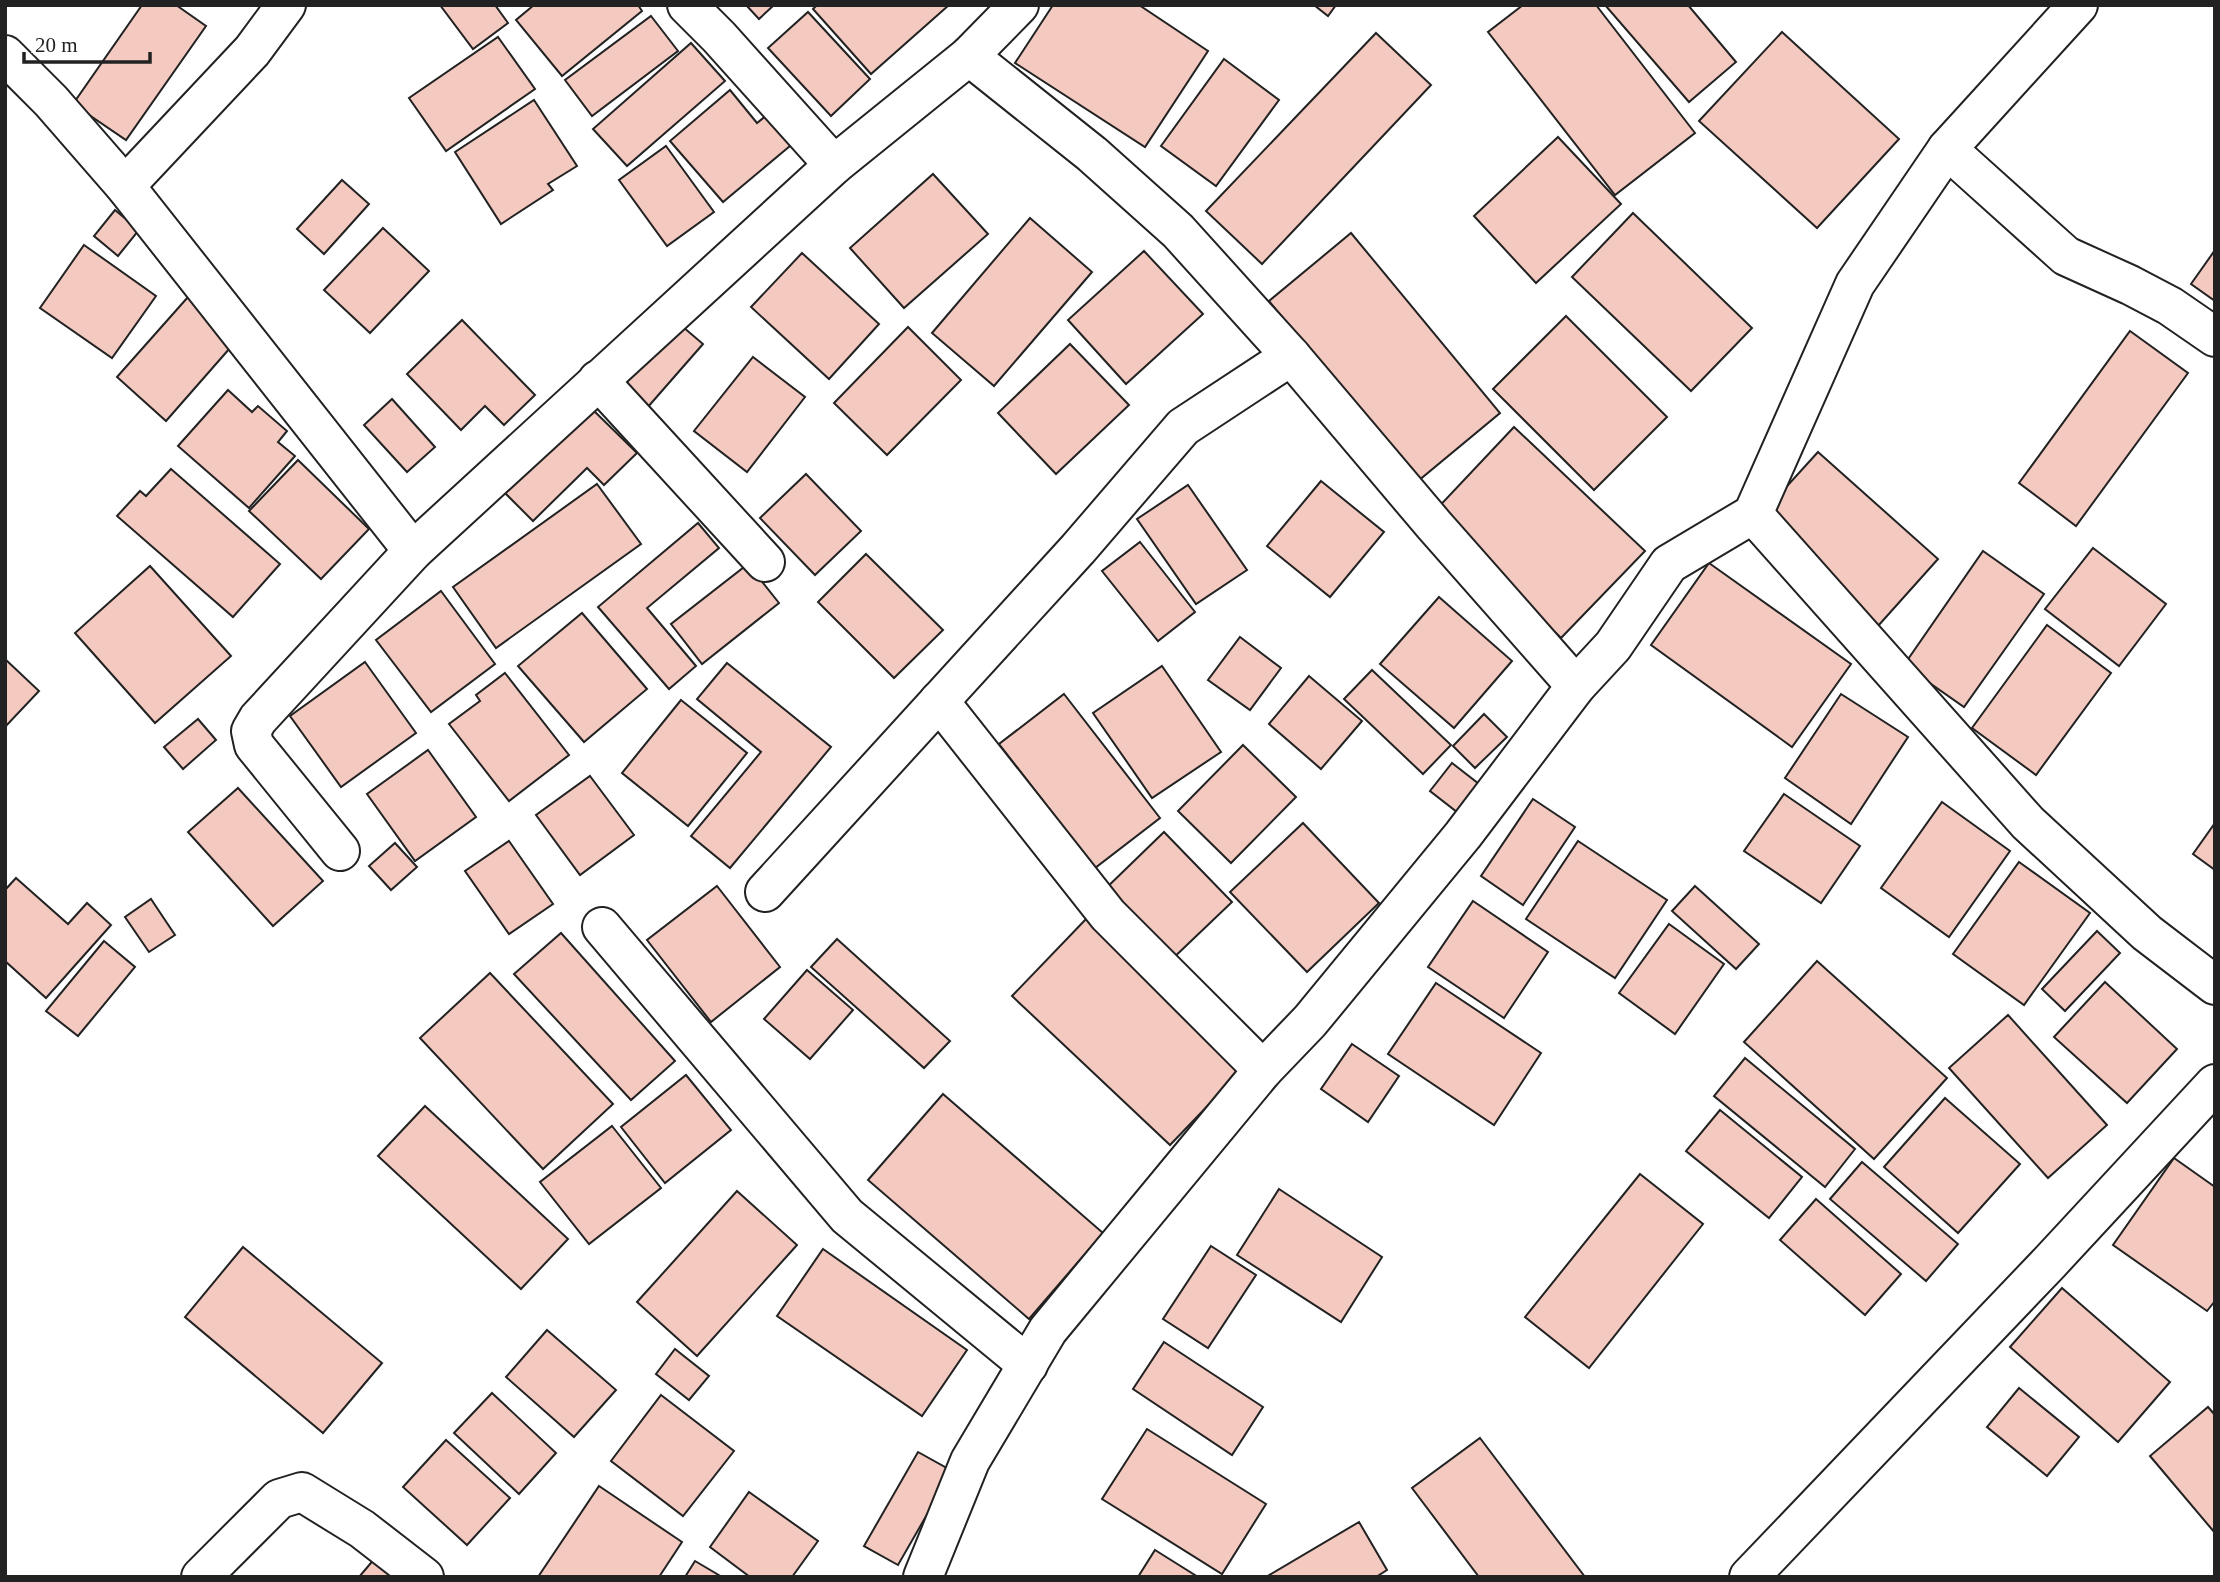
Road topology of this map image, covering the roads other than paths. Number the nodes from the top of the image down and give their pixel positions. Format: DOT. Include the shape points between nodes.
graph roads {
  1 [pos="286,5"];
  2 [pos="687,5"];
  3 [pos="1019,5"];
  4 [pos="2071,7"];
  5 [pos="5,55"];
  6 [pos="969,56"];
  7 [pos="1947,149"];
  8 [pos="834,165"];
  9 [pos="125,186"];
  10 [pos="2215,337"];
  11 [pos="1291,356"];
  12 [pos="598,380"];
  13 [pos="1753,514"];
  14 [pos="413,551"];
  15 [pos="765,562"];
  16 [pos="1576,686"];
  17 [pos="939,701"];
  18 [pos="340,851"];
  19 [pos="765,892"];
  20 [pos="602,927"];
  21 [pos="2215,985"];
  22 [pos="1262,1070"];
  23 [pos="2215,1084"];
  24 [pos="1028,1365"];
  25 [pos="201,1577"];
  26 [pos="424,1577"];
  27 [pos="923,1577"];
  28 [pos="1749,1577"];
  1 -- 9 [label="street" via="252,51"];
  2 -- 8 [label="street"];
  3 -- 6 [label="street"];
  4 -- 7 [label="street"];
  5 -- 9 [label="street"];
  6 -- 8 [label="street"];
  6 -- 11 [label="street" via="1092,154 1178,231"];
  7 -- 10 [label="street" via="2066,256 2170,306"];
  7 -- 13 [label="street" via="1855,284"];
  8 -- 12 [label="street"];
  9 -- 14 [label="street"];
  11 -- 16 [label="street"];
  11 -- 17 [label="street" via="1184,427"];
  12 -- 14 [label="street"];
  12 -- 15 [label="street"];
  13 -- 16 [label="street" via="1670,564 1613,646"];
  13 -- 21 [label="street" via="2028,823 2147,933"];
  14 -- 18 [label="street" via="251,731 254,745"];
  16 -- 22 [label="street" via="1463,835 1310,1021"];
  17 -- 19 [label="street"];
  17 -- 22 [label="street" via="1108,915"];
  20 -- 24 [label="street" via="847,1216"];
  22 -- 24 [label="street" via="1048,1330"];
  23 -- 28 [label="street"];
  24 -- 27 [label="street" via="970,1461"];
  25 -- 26 [label="street" via="279,1499 302,1492 362,1529"];
}
